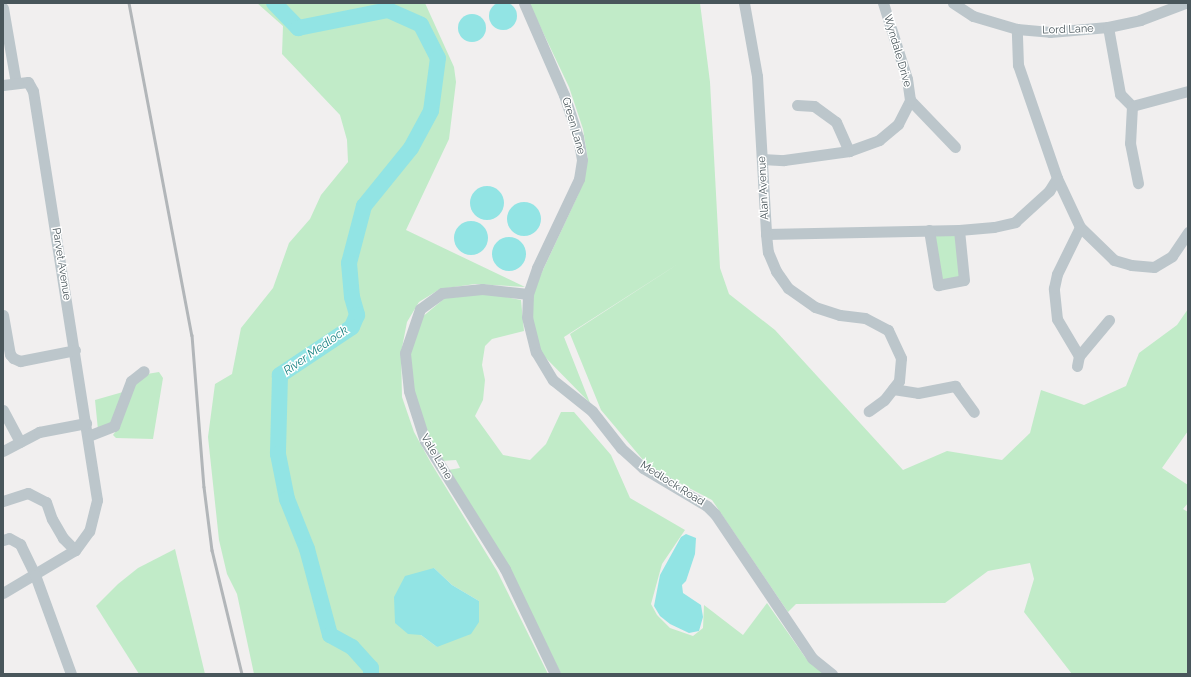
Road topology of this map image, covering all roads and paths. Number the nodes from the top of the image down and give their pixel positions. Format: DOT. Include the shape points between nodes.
graph roads {
  1 [pos="524,3"];
  2 [pos="744,3"];
  3 [pos="883,3"];
  4 [pos="952,3"];
  5 [pos="1185,3"];
  6 [pos="3,8"];
  7 [pos="1108,27"];
  8 [pos="1017,29"];
  9 [pos="16,83"];
  10 [pos="3,85"];
  11 [pos="1188,91"];
  12 [pos="910,100"];
  13 [pos="797,105"];
  14 [pos="1132,106"];
  15 [pos="955,147"];
  16 [pos="849,151"];
  17 [pos="762,159"];
  18 [pos="1057,178"];
  19 [pos="1138,183"];
  20 [pos="1080,227"];
  21 [pos="929,230"];
  22 [pos="959,230"];
  23 [pos="1188,232"];
  24 [pos="766,234"];
  25 [pos="528,294"];
  26 [pos="3,315"];
  27 [pos="1109,320"];
  28 [pos="75,350"];
  29 [pos="144,371"];
  30 [pos="893,389"];
  31 [pos="3,410"];
  32 [pos="869,411"];
  33 [pos="974,412"];
  34 [pos="86,423"];
  35 [pos="88,436"];
  36 [pos="20,442"];
  37 [pos="3,451"];
  38 [pos="3,501"];
  39 [pos="3,540"];
  40 [pos="75,550"];
  41 [pos="34,575"];
  42 [pos="3,593"];
  43 [pos="71,674"];
  44 [pos="555,674"];
  45 [pos="832,674"];
  1 -- 25 [label="street, Green Lane" via="564,95 578,136 582,160 579,179 537,268"];
  2 -- 17 [label="street, Alan Avenue" via="757,76"];
  3 -- 12 [label="street, Wyndale Drive" via="907,79"];
  4 -- 8 [label="street, Lord Lane" via="973,16"];
  5 -- 7 [label="street, Lord Lane" via="1140,20"];
  6 -- 9 [label="street"];
  7 -- 8 [label="street, Lord Lane" via="1050,32"];
  7 -- 14 [label="street" via="1120,94"];
  8 -- 18 [label="street" via="1018,65"];
  9 -- 10 [label="street"];
  9 -- 28 [label="street, Parvet Avenue" via="28,82 33,91"];
  11 -- 14 [label="street"];
  12 -- 15 [label="street, Wyndale Drive"];
  12 -- 16 [label="street, Wyndale Drive" via="893,128 879,140"];
  13 -- 16 [label="street" via="814,106 836,122"];
  14 -- 19 [label="street" via="1130,143"];
  16 -- 17 [label="street, Wyndale Drive" via="784,160"];
  17 -- 24 [label="street, Alan Avenue"];
  18 -- 20 [label="street"];
  18 -- 22 [label="street, Alan Avenue" via="1049,191 1015,222"];
  20 -- 23 [label="street" via="1114,260 1131,266 1154,267 1172,256"];
  20 -- 27 [label="street" via="1057,274 1054,288 1057,319 1078,361"];
  21 -- 22 [label="street, Alan Avenue"];
  21 -- 22 [label="street" via="938,285 964,280"];
  21 -- 24 [label="street, Alan Avenue"];
  24 -- 30 [label="street" via="768,252 788,288 815,307 840,315 865,318 888,330 901,358 899,381"];
  25 -- 44 [label="street, Vale Lane" via="482,289 442,293 420,309 405,353 409,391 425,441 505,569"];
  25 -- 45 [label="street, Medlock Road" via="532,341 541,363 553,380 592,412 622,448 643,468 708,506 716,514 812,658"];
  26 -- 28 [label="street" via="10,354 13,358 20,361"];
  28 -- 34 [label="street, Parvet Avenue"];
  29 -- 35 [label="street" via="131,381 114,426"];
  30 -- 32 [label="street" via="884,400"];
  30 -- 33 [label="street" via="918,393 955,386"];
  31 -- 36 [label="street"];
  34 -- 35 [label="street, Parvet Avenue"];
  34 -- 36 [label="street" via="39,432"];
  35 -- 40 [label="street, Parvet Avenue" via="97,500 89,531"];
  36 -- 37 [label="street"];
  38 -- 40 [label="street" via="28,493 46,502 63,538"];
  39 -- 41 [label="street" via="9,538 20,544"];
  40 -- 41 [label="street"];
  41 -- 42 [label="street"];
  41 -- 43 [label="street"];
}
